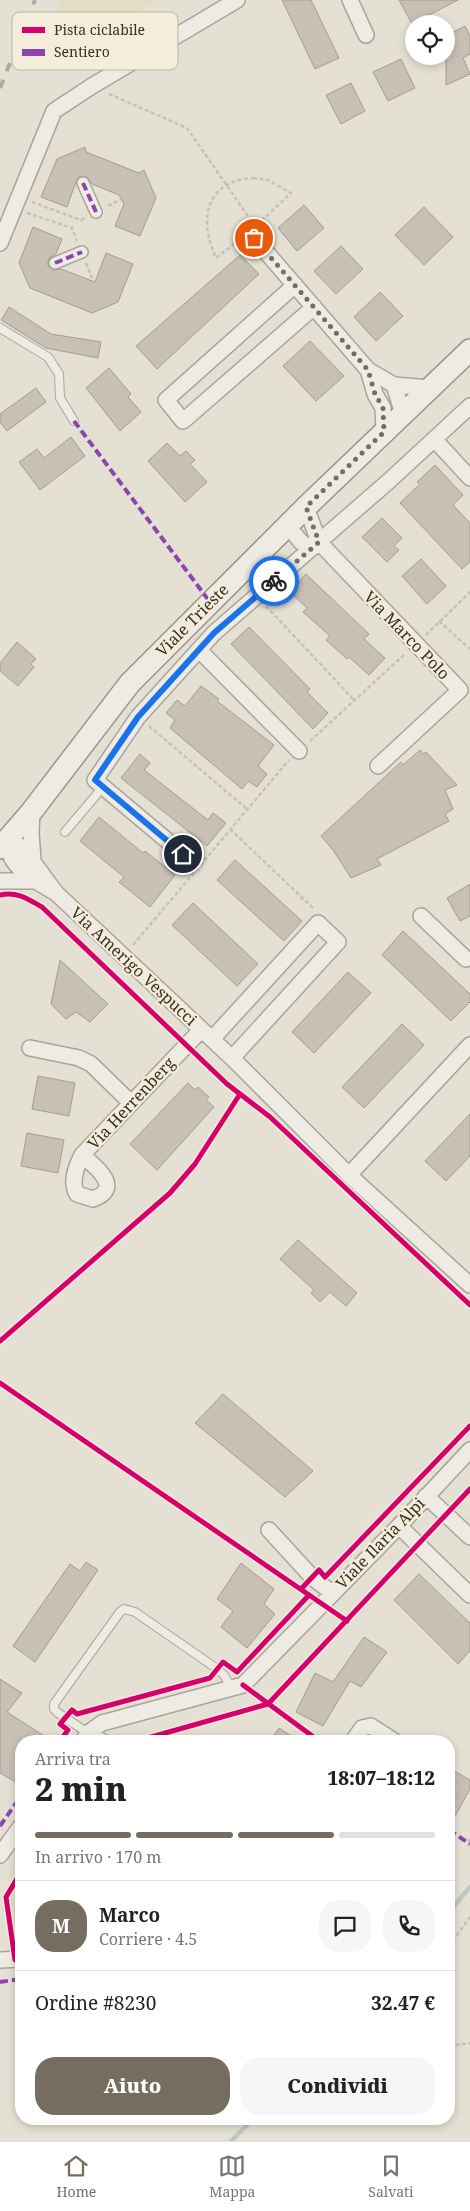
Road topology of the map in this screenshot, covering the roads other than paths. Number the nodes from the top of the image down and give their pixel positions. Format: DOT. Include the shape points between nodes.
graph roads {
  1 [pos="237,0"];
  2 [pos="350,0"];
  3 [pos="178,35"];
  4 [pos="366,35"];
  5 [pos="119,70"];
  6 [pos="83,183"];
  7 [pos="96,212"];
  8 [pos="255,227"];
  9 [pos="0,243"];
  10 [pos="82,252"];
  11 [pos="55,263"];
  12 [pos="295,285"];
  13 [pos="314,307"];
  14 [pos="0,328"];
  15 [pos="470,350"];
  16 [pos="368,370"];
  17 [pos="394,385"];
  18 [pos="430,388"];
  19 [pos="470,406"];
  20 [pos="393,411"];
  21 [pos="74,421"];
  22 [pos="434,439"];
  23 [pos="470,478"];
  24 [pos="306,507"];
  25 [pos="288,526"];
  26 [pos="315,545"];
  27 [pos="199,650"];
  28 [pos="299,751"];
  29 [pos="378,766"];
  30 [pos="103,787"];
  31 [pos="32,811"];
  32 [pos="65,832"];
  33 [pos="3,844"];
  34 [pos="183,854"];
  35 [pos="33,861"];
  36 [pos="0,881"];
  37 [pos="34,881"];
  38 [pos="56,893"];
  39 [pos="421,916"];
  40 [pos="469,958"];
  41 [pos="206,1034"];
  42 [pos="470,1045"];
  43 [pos="30,1048"];
  44 [pos="232,1058"];
  45 [pos="130,1102"];
  46 [pos="82,1155"];
  47 [pos="349,1175"];
  48 [pos="470,1285"];
  49 [pos="470,1450"];
  50 [pos="426,1496"];
  51 [pos="399,1526"];
  52 [pos="269,1530"];
  53 [pos="470,1537"];
  54 [pos="332,1593"];
  55 [pos="470,1595"];
  56 [pos="232,1688"];
  57 [pos="87,1735"];
  58 [pos="93,1735"];
  59 [pos="357,1735"];
  60 [pos="385,1735"];
  61 [pos="15,1835"];
  62 [pos="0,1856"];
  63 [pos="15,1959"];
  64 [pos="0,1960"];
  1 -- 3 [label="street"];
  2 -- 4 [label="street"];
  5 -- 9 [label="street" via="54,111"];
  6 -- 7 [label="street"];
  8 -- 12 [label="street" via="254,238"];
  10 -- 11 [label="street"];
  12 -- 13 [label="street"];
  12 -- 13 [label="street" via="166,400 183,421"];
  13 -- 16 [label="street"];
  14 -- 21 [label="lane" via="48,357 59,374 60,398"];
  15 -- 18 [label="main road, Viale Trieste"];
  16 -- 17 [label="street"];
  16 -- 20 [label="street" via="375,394"];
  17 -- 18 [label="street"];
  17 -- 20 [label="street"];
  18 -- 20 [label="main road, Viale Trieste"];
  19 -- 22 [label="street"];
  20 -- 24 [label="main road, Viale Trieste" via="384,432"];
  22 -- 23 [label="street"];
  22 -- 26 [label="street"];
  24 -- 25 [label="main road, Viale Trieste"];
  24 -- 26 [label="street, Via Marco Polo"];
  25 -- 26 [label="street, Via Marco Polo" via="301,542"];
  25 -- 31 [label="main road, Viale Trieste" via="130,683"];
  26 -- 27 [label="street" via="214,633"];
  26 -- 29 [label="street, Via Marco Polo" via="460,690"];
  27 -- 28 [label="street"];
  27 -- 30 [label="street" via="138,717 95,780"];
  30 -- 32 [label="lane"];
  30 -- 34 [label="street"];
  31 -- 33 [label="main road, Viale Trieste"];
  31 -- 35 [label="street"];
  33 -- 35 [label="street, Via Amerigo Vespucci" via="22,847"];
  33 -- 37 [label="street, Via Amerigo Vespucci" via="13,861"];
  35 -- 38 [label="street, Via Amerigo Vespucci"];
  36 -- 37 [label="street, Via Amerigo Vespucci"];
  37 -- 38 [label="street, Via Amerigo Vespucci"];
  38 -- 41 [label="street, Via Amerigo Vespucci"];
  39 -- 40 [label="street"];
  41 -- 44 [label="street, Via Amerigo Vespucci"];
  41 -- 44 [label="street, Via Amerigo Vespucci" via="318,924 338,942"];
  41 -- 45 [label="street, Via Herrenberg"];
  42 -- 47 [label="street"];
  43 -- 45 [label="street" via="78,1058 91,1064"];
  44 -- 47 [label="street, Via Amerigo Vespucci"];
  45 -- 46 [label="street, Via Herrenberg"];
  47 -- 48 [label="street, Via Amerigo Vespucci"];
  49 -- 50 [label="street, Viale Ilaria Alpi"];
  50 -- 51 [label="street, Viale Ilaria Alpi"];
  50 -- 53 [label="street"];
  51 -- 54 [label="street, Viale Ilaria Alpi"];
  51 -- 55 [label="street"];
  52 -- 54 [label="street" via="312,1578"];
  54 -- 56 [label="street, Viale Ilaria Alpi" via="244,1685"];
  56 -- 57 [label="lane" via="213,1666 135,1612 124,1608 54,1704 54,1710"];
  56 -- 58 [label="street, Viale Ilaria Alpi" via="102,1723"];
  59 -- 60 [label="street" via="362,1728 371,1726"];
  61 -- 62 [label="street"];
  63 -- 64 [label="street"];
}
